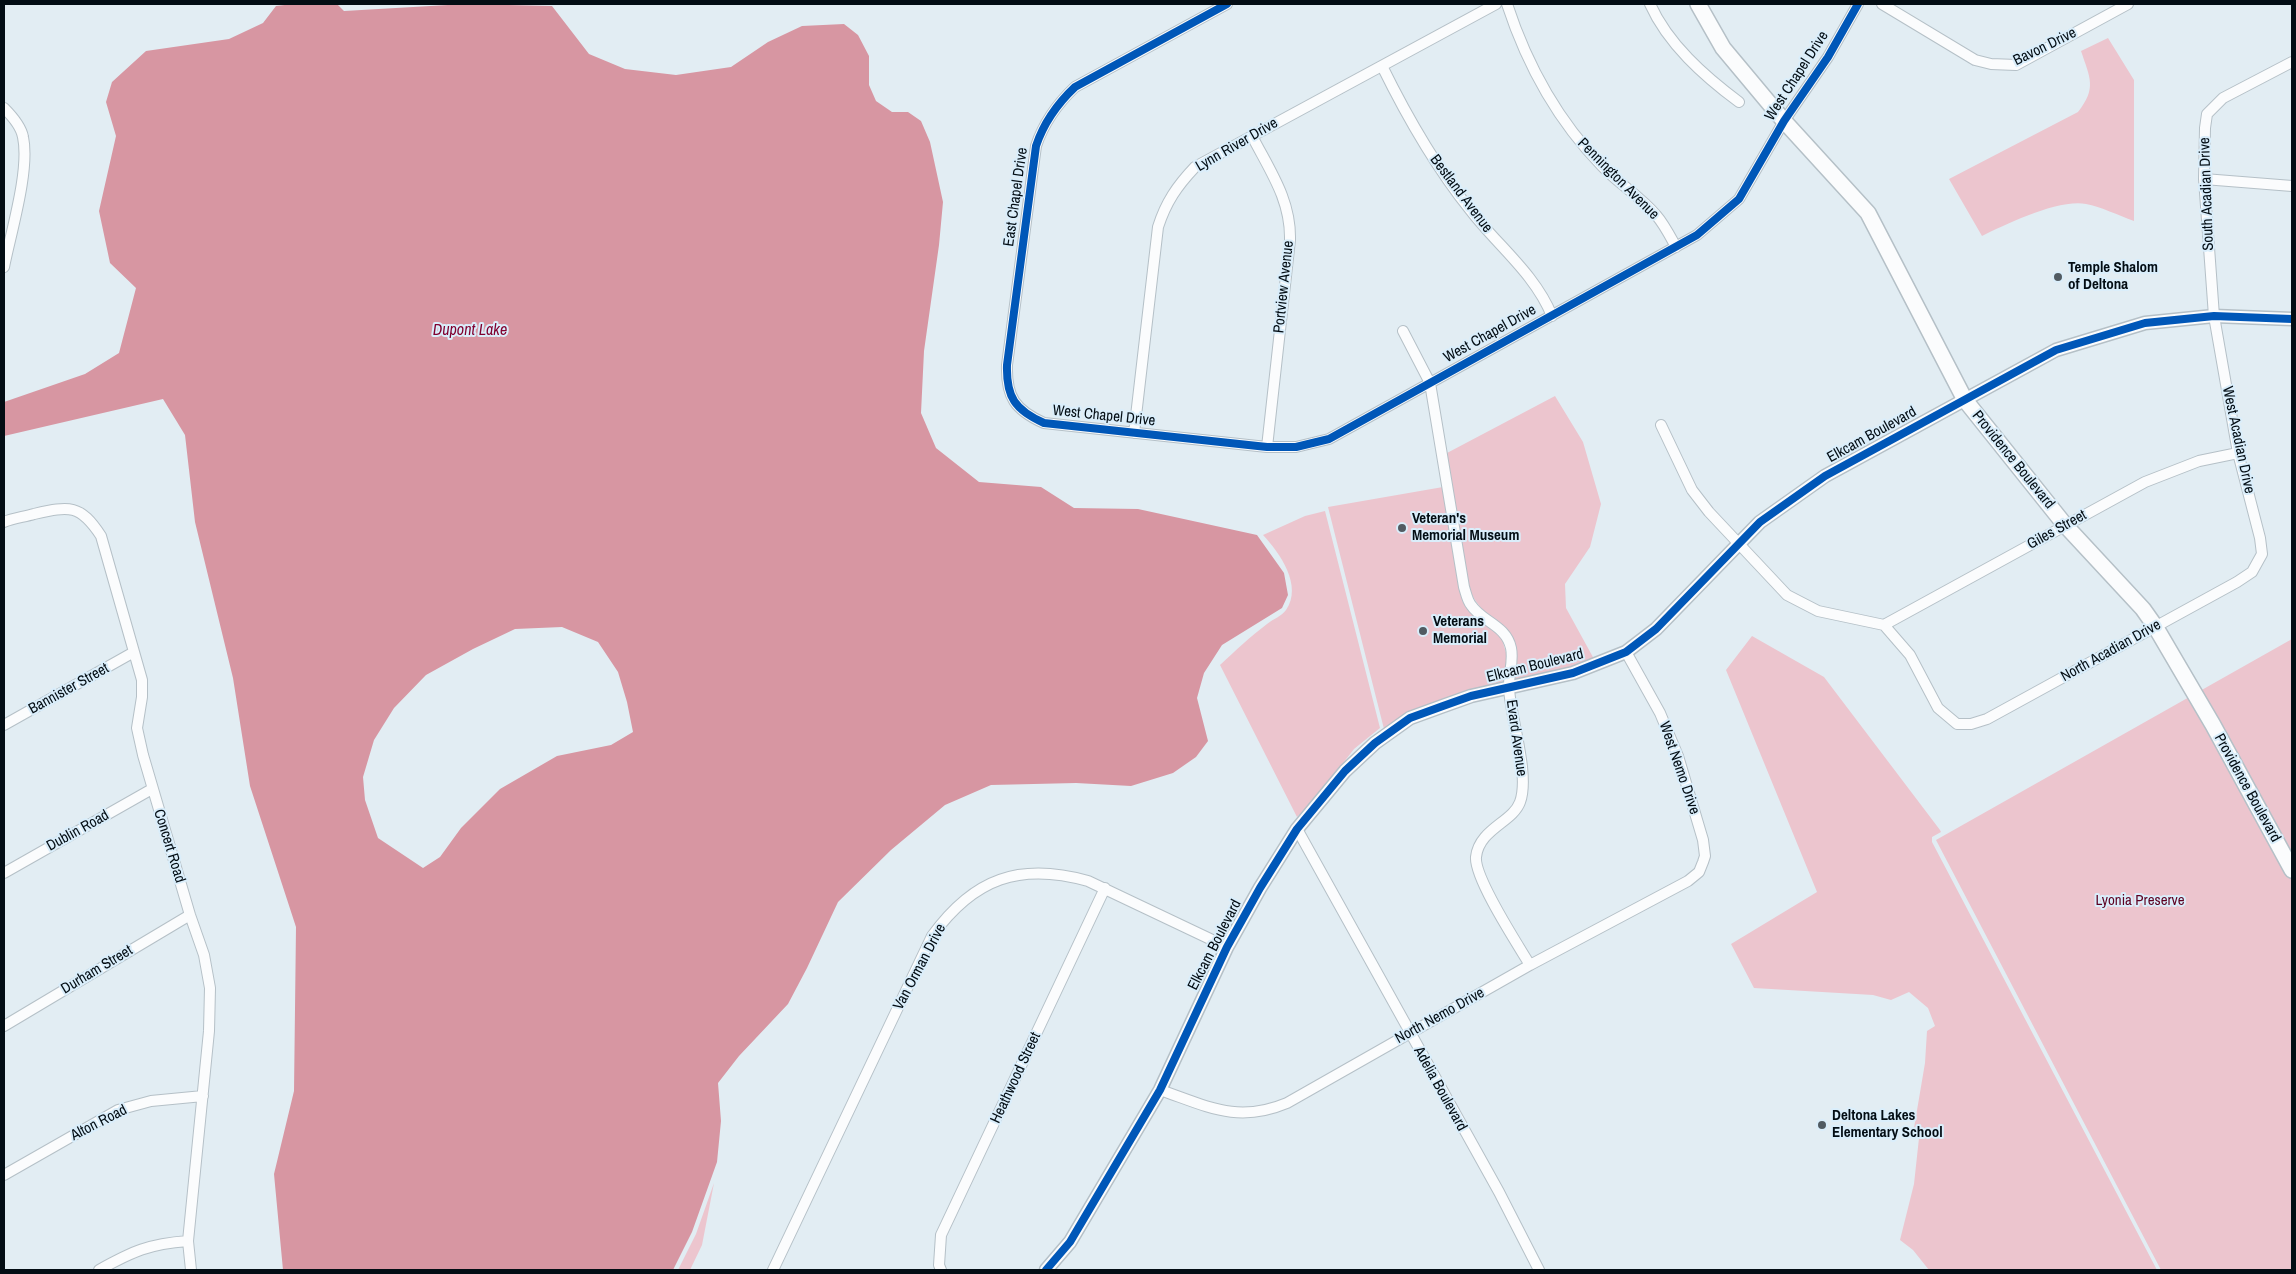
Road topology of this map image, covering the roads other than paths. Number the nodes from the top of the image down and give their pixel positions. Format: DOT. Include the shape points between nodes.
graph roads {
  1 [pos="1227,4"];
  2 [pos="1496,4"];
  3 [pos="1507,4"];
  4 [pos="1650,4"];
  5 [pos="1698,4"];
  6 [pos="1858,4"];
  7 [pos="1882,4"];
  8 [pos="2128,4"];
  9 [pos="2292,62"];
  10 [pos="1382,66"];
  11 [pos="1739,102"];
  12 [pos="4,108"];
  13 [pos="1784,121"];
  14 [pos="1252,136"];
  15 [pos="2204,179"];
  16 [pos="2292,186"];
  17 [pos="1676,247"];
  18 [pos="4,267"];
  19 [pos="1552,316"];
  20 [pos="2214,316"];
  21 [pos="2292,319"];
  22 [pos="1403,331"];
  23 [pos="1430,383"];
  24 [pos="1965,400"];
  25 [pos="1016,404"];
  26 [pos="1661,425"];
  27 [pos="1134,433"];
  28 [pos="1267,447"];
  29 [pos="2238,453"];
  30 [pos="4,522"];
  31 [pos="2066,525"];
  32 [pos="1741,544"];
  33 [pos="2258,563"];
  34 [pos="1884,625"];
  35 [pos="2155,626"];
  36 [pos="134,652"];
  37 [pos="1626,652"];
  38 [pos="1509,688"];
  39 [pos="4,725"];
  40 [pos="152,789"];
  41 [pos="1297,829"];
  42 [pos="1703,862"];
  43 [pos="2292,870"];
  44 [pos="4,872"];
  45 [pos="1105,888"];
  46 [pos="190,915"];
  47 [pos="1228,947"];
  48 [pos="1530,965"];
  49 [pos="4,1026"];
  50 [pos="1409,1033"];
  51 [pos="1160,1090"];
  52 [pos="203,1096"];
  53 [pos="4,1175"];
  54 [pos="188,1241"];
  55 [pos="99,1270"];
  56 [pos="191,1270"];
  57 [pos="773,1270"];
  58 [pos="941,1270"];
  59 [pos="1046,1270"];
  60 [pos="1539,1270"];
  1 -- 25 [label="street, East Chapel Drive" via="1075,87 1059,101 1042,129 1036,146 1007,365 1006,382"];
  2 -- 10 [label="street, Lynn River Drive"];
  3 -- 17 [label="street, Pennington Avenue" via="1518,39 1540,85 1577,138 1602,167 1656,216"];
  4 -- 11 [label="street" via="1685,55 1709,80"];
  5 -- 13 [label="main road, Providence Boulevard" via="1722,48"];
  6 -- 13 [label="street, West Chapel Drive" via="1828,57"];
  7 -- 8 [label="street, Bavon Drive" via="1975,60 2016,65"];
  9 -- 15 [label="street, South Acadian Drive" via="2223,98 2207,114"];
  10 -- 14 [label="street, Lynn River Drive"];
  10 -- 19 [label="street, Bestland Avenue" via="1434,160 1471,212 1530,278"];
  12 -- 18 [label="street" via="13,116 23,135 25,160"];
  13 -- 17 [label="street, West Chapel Drive" via="1739,199 1697,235"];
  13 -- 24 [label="main road, Providence Boulevard" via="1868,213"];
  14 -- 27 [label="street, Lynn River Drive" via="1195,167 1175,189 1164,209 1158,227"];
  14 -- 28 [label="street, Portview Avenue" via="1285,201 1290,221"];
  15 -- 16 [label="street"];
  15 -- 20 [label="street, South Acadian Drive"];
  17 -- 19 [label="street, West Chapel Drive"];
  19 -- 23 [label="street, West Chapel Drive"];
  20 -- 21 [label="street, Elkcam Boulevard"];
  20 -- 24 [label="street, Elkcam Boulevard" via="2145,323 2056,350"];
  20 -- 29 [label="street, West Acadian Drive"];
  22 -- 23 [label="street, Evard Avenue"];
  23 -- 28 [label="street, West Chapel Drive" via="1329,439 1296,447"];
  23 -- 38 [label="street, Evard Avenue" via="1464,587 1471,605 1507,636 1512,649"];
  24 -- 31 [label="main road, Providence Boulevard"];
  24 -- 32 [label="street, Elkcam Boulevard" via="1825,476 1760,522"];
  25 -- 27 [label="street, West Chapel Drive" via="1025,414 1044,423"];
  26 -- 32 [label="street" via="1692,490"];
  27 -- 28 [label="street, West Chapel Drive"];
  29 -- 31 [label="street, Giles Street" via="2199,461 2145,482"];
  29 -- 33 [label="street, West Acadian Drive" via="2260,538 2262,554"];
  30 -- 36 [label="street, Concert Road" via="62,508 89,518 101,536"];
  31 -- 34 [label="street, Giles Street"];
  31 -- 35 [label="main road, Providence Boulevard"];
  32 -- 34 [label="street" via="1787,595 1818,611"];
  32 -- 37 [label="street, Elkcam Boulevard" via="1656,629"];
  33 -- 35 [label="street, North Acadian Drive" via="2252,572 2237,582"];
  34 -- 35 [label="street, North Acadian Drive" via="1910,655 1938,708 1958,724 1987,719"];
  35 -- 43 [label="main road, Providence Boulevard"];
  36 -- 39 [label="street, Bannister Street"];
  36 -- 40 [label="street, Concert Road" via="142,680 137,728"];
  37 -- 38 [label="street, Elkcam Boulevard" via="1573,673"];
  37 -- 42 [label="street, West Nemo Drive" via="1660,713 1678,756 1703,840"];
  38 -- 41 [label="street, Elkcam Boulevard" via="1471,696 1410,718 1375,743 1345,771"];
  38 -- 48 [label="street, Evard Avenue" via="1523,778 1520,803 1482,842 1476,858 1488,891"];
  40 -- 44 [label="street, Dublin Road"];
  40 -- 46 [label="street, Concert Road"];
  41 -- 47 [label="street, Elkcam Boulevard"];
  41 -- 50 [label="street, Adelia Boulevard"];
  42 -- 48 [label="street, North Nemo Drive" via="1699,872 1688,881"];
  45 -- 47 [label="street, Van Orman Drive"];
  45 -- 57 [label="street, Van Orman Drive" via="1064,874 1020,874 992,883 967,897 948,914 932,936"];
  45 -- 58 [label="street, Heathwood Street" via="941,1236"];
  46 -- 49 [label="street, Durham Street"];
  46 -- 52 [label="street, Concert Road" via="204,955 210,988"];
  47 -- 51 [label="street, Elkcam Boulevard"];
  48 -- 50 [label="street, North Nemo Drive"];
  50 -- 51 [label="street, North Nemo Drive" via="1287,1103 1269,1110 1242,1114"];
  50 -- 60 [label="street, Adelia Boulevard"];
  51 -- 59 [label="street, Elkcam Boulevard" via="1070,1242"];
  52 -- 53 [label="street, Alton Road" via="151,1100 118,1110"];
  52 -- 54 [label="street, Concert Road"];
  54 -- 55 [label="street" via="158,1243"];
  54 -- 56 [label="street, Concert Road"];
}
